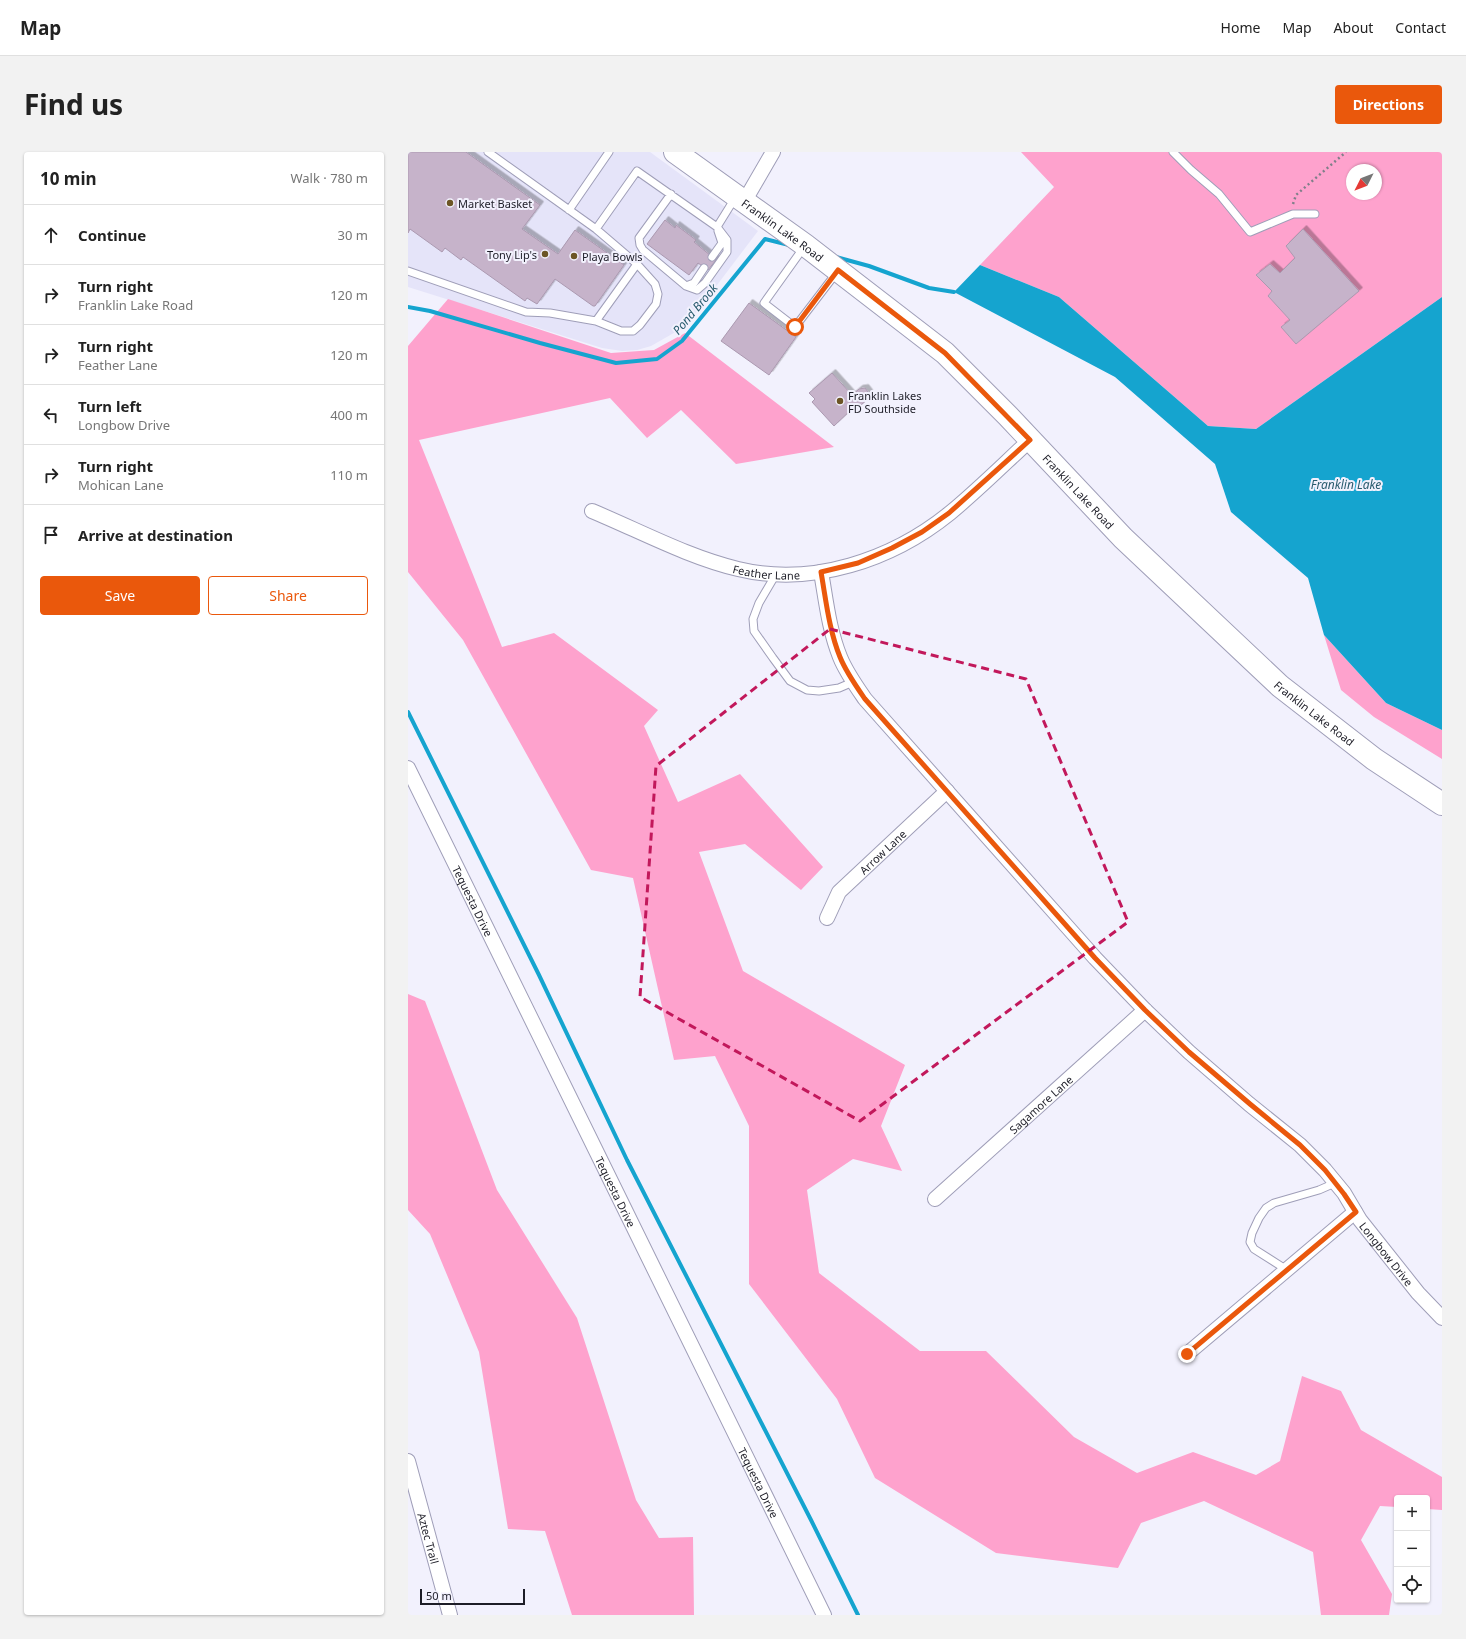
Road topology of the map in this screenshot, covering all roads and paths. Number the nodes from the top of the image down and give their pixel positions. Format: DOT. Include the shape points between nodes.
graph roads {
  1 [pos="488,152"];
  2 [pos="609,152"];
  3 [pos="675,152"];
  4 [pos="773,152"];
  5 [pos="1173,152"];
  6 [pos="1346,152"];
  7 [pos="671,194"];
  8 [pos="740,199"];
  9 [pos="569,210"];
  10 [pos="1293,214"];
  11 [pos="1315,214"];
  12 [pos="717,227"];
  13 [pos="596,229"];
  14 [pos="796,246"];
  15 [pos="712,257"];
  16 [pos="637,264"];
  17 [pos="704,268"];
  18 [pos="408,271"];
  19 [pos="844,275"];
  20 [pos="686,286"];
  21 [pos="596,321"];
  22 [pos="1030,440"];
  23 [pos="592,511"];
  24 [pos="821,572"];
  25 [pos="776,574"];
  26 [pos="853,682"];
  27 [pos="408,768"];
  28 [pos="947,791"];
  29 [pos="1442,804"];
  30 [pos="827,918"];
  31 [pos="1145,1010"];
  32 [pos="1335,1183"];
  33 [pos="936,1199"];
  34 [pos="1356,1212"];
  35 [pos="1287,1270"];
  36 [pos="1442,1318"];
  37 [pos="1187,1354"];
  38 [pos="408,1461"];
  39 [pos="450,1615"];
  40 [pos="824,1615"];
  1 -- 9 [label="lane"];
  2 -- 9 [label="lane"];
  3 -- 8 [label="main road, Franklin Lake Road"];
  4 -- 8 [label="street"];
  5 -- 10 [label="lane" via="1220,194 1250,232"];
  6 -- 10 [label="path" via="1296,195 1292,205"];
  7 -- 12 [label="lane"];
  7 -- 13 [label="lane" via="637,171"];
  7 -- 20 [label="lane" via="639,238 640,245"];
  8 -- 12 [label="lane"];
  8 -- 14 [label="main road, Franklin Lake Road"];
  9 -- 13 [label="lane"];
  10 -- 11 [label="lane"];
  12 -- 15 [label="lane" via="722,243"];
  12 -- 20 [label="lane" via="727,240 727,252 697,290"];
  13 -- 16 [label="lane"];
  14 -- 19 [label="main road, Franklin Lake Road"];
  14 -- 19 [label="lane" via="790,266 764,303 795,327 823,291"];
  16 -- 21 [label="lane"];
  16 -- 21 [label="lane" via="655,284 658,294 656,304 640,326 633,331 621,331"];
  17 -- 20 [label="lane" via="694,283"];
  18 -- 21 [label="lane" via="526,312 550,313"];
  19 -- 22 [label="main road, Franklin Lake Road" via="945,353"];
  22 -- 24 [label="street, Feather Lane" via="949,513 922,532 858,563"];
  22 -- 29 [label="main road, Franklin Lake Road" via="1123,538 1280,686 1374,759"];
  23 -- 25 [label="street, Feather Lane" via="707,560 739,569"];
  24 -- 25 [label="street, Feather Lane"];
  24 -- 26 [label="street, Longbow Drive" via="832,632 840,657"];
  25 -- 26 [label="lane" via="753,619 754,631 773,658 790,681 807,690 839,688"];
  26 -- 28 [label="street, Longbow Drive" via="865,699"];
  27 -- 40 [label="street, Tequesta Drive"];
  28 -- 30 [label="street, Arrow Lane" via="839,892"];
  28 -- 31 [label="street, Longbow Drive" via="1095,958"];
  31 -- 32 [label="street, Longbow Drive" via="1207,1067 1300,1145"];
  31 -- 33 [label="street, Sagamore Lane"];
  32 -- 34 [label="street, Longbow Drive"];
  32 -- 35 [label="lane" via="1274,1203 1266,1208 1259,1218 1250,1242 1254,1249"];
  34 -- 35 [label="street"];
  34 -- 36 [label="street, Longbow Drive" via="1418,1293"];
  35 -- 37 [label="street"];
  38 -- 39 [label="street, Aztec Trail"];
}
